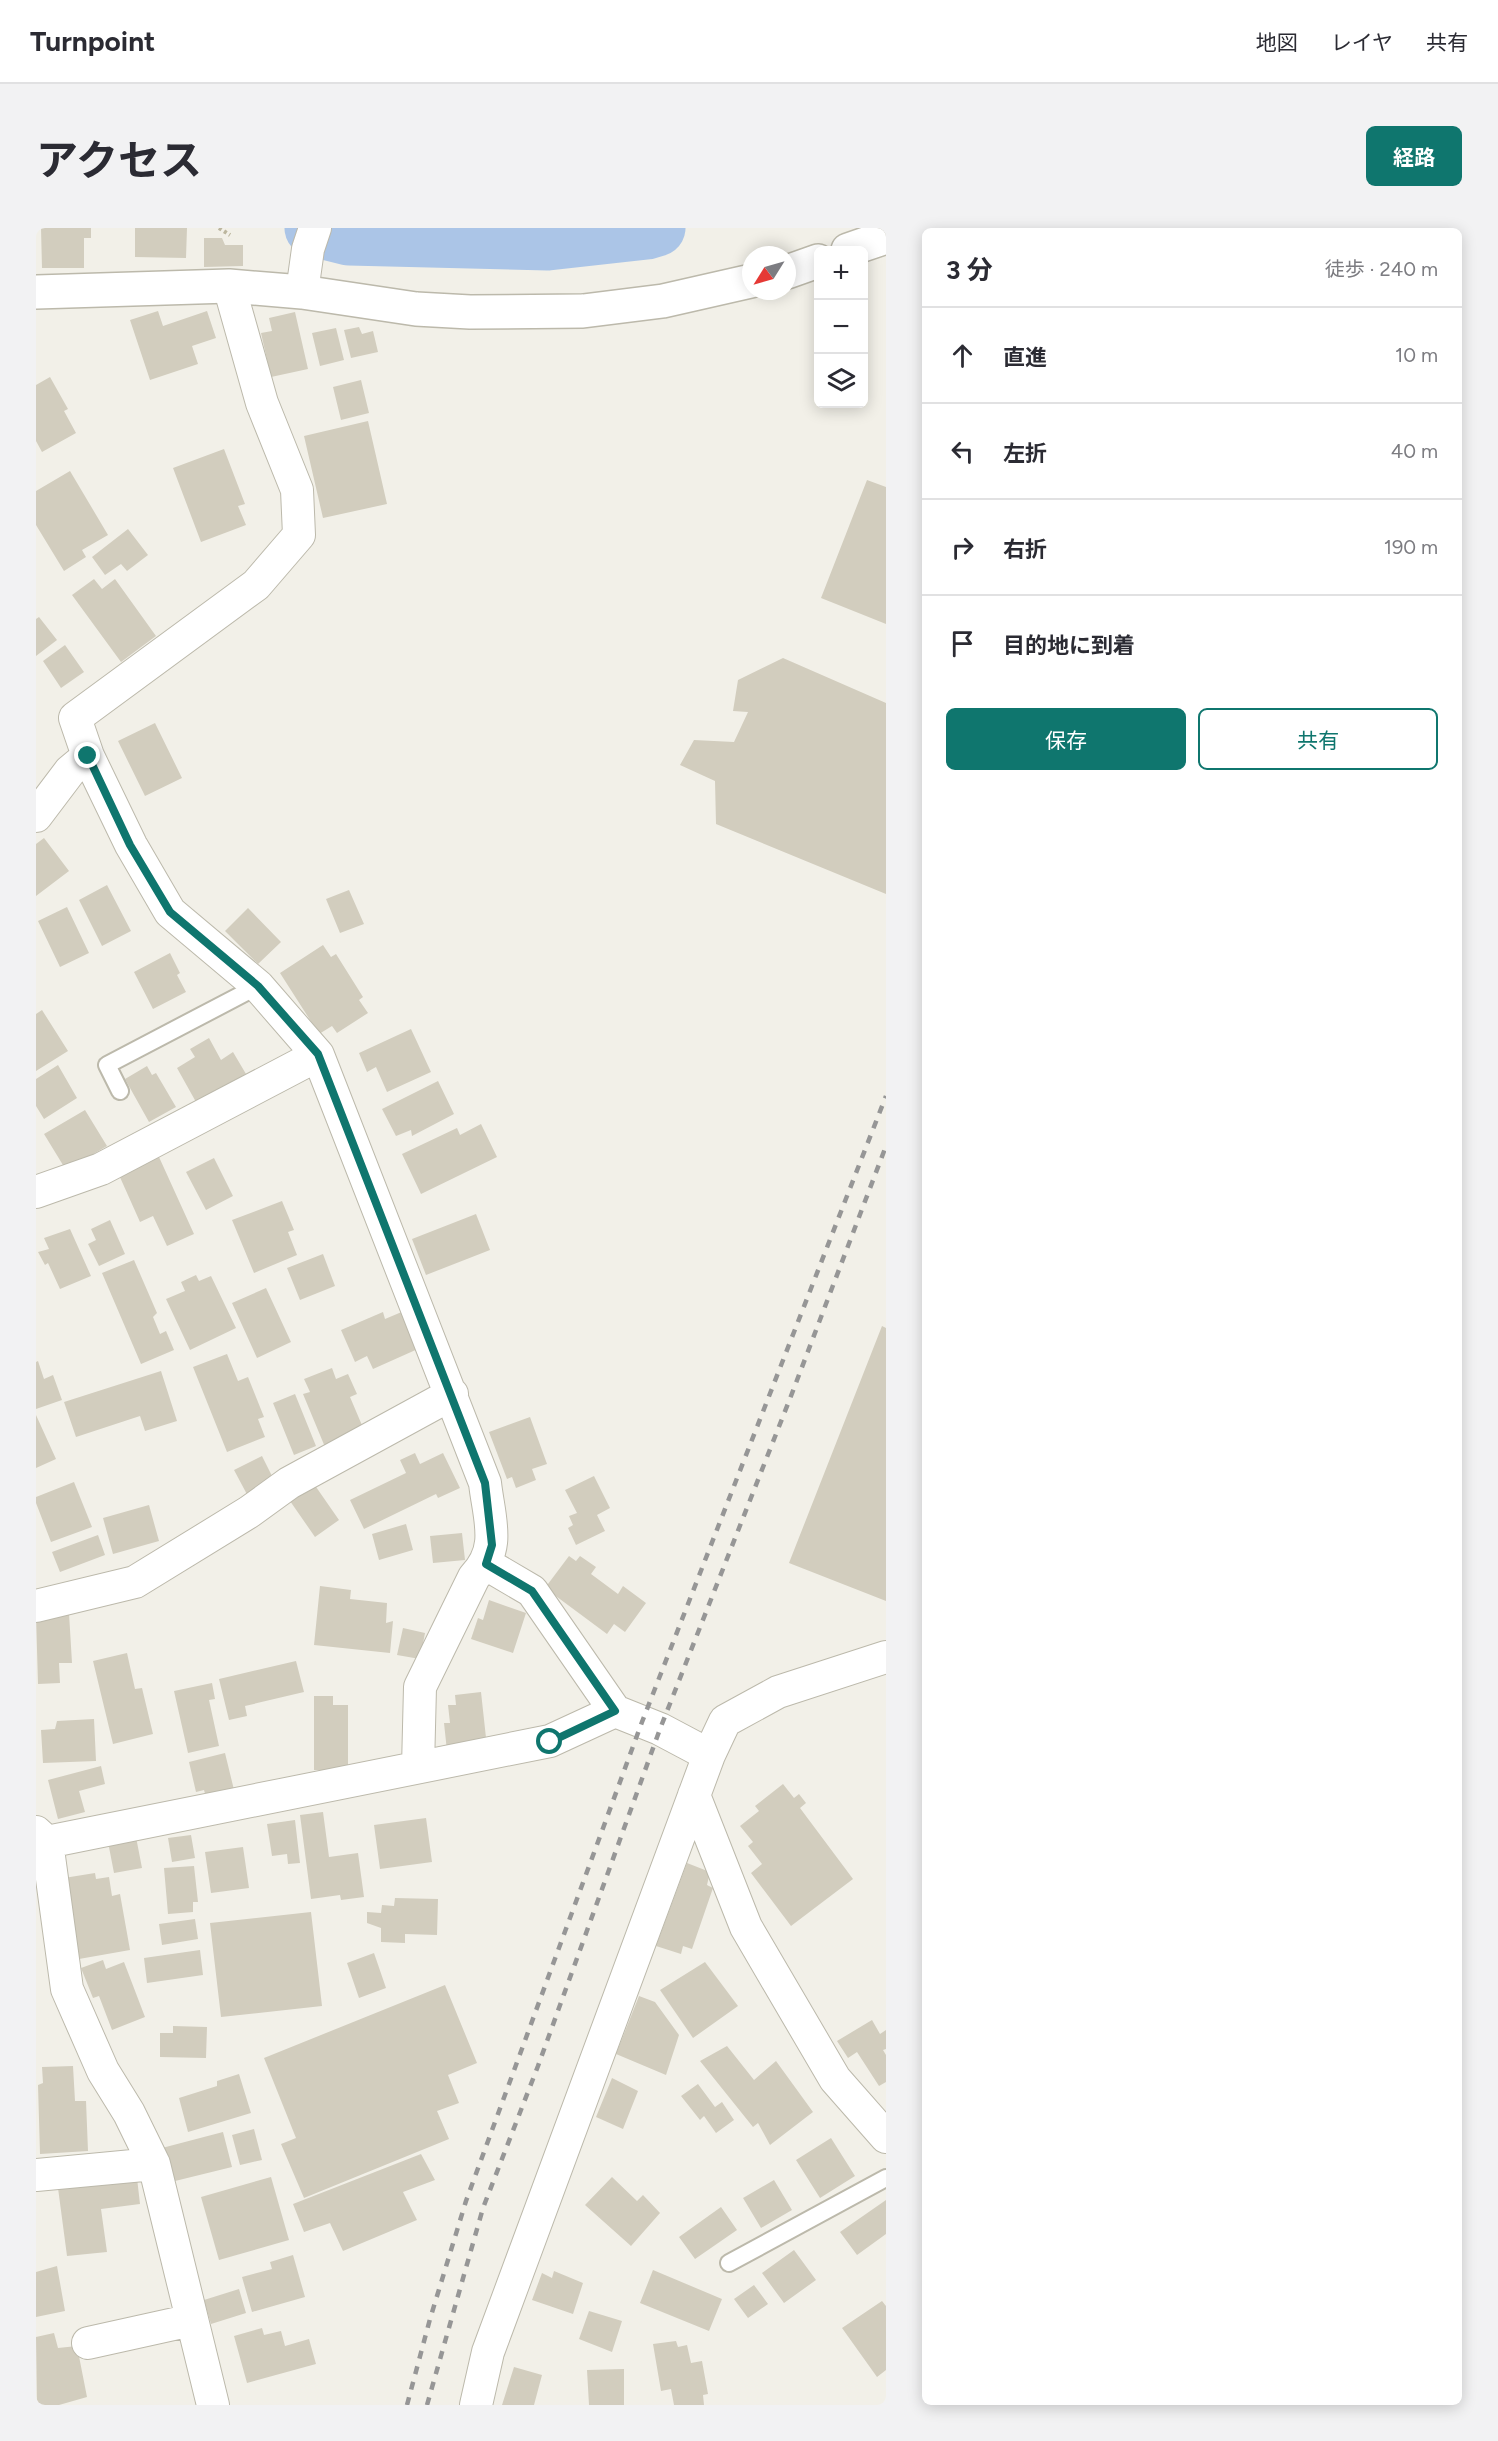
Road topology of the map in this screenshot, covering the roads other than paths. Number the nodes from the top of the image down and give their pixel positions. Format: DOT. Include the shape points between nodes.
graph roads {
  1 [pos="886,237"];
  2 [pos="311,238"];
  3 [pos="860,246"];
  4 [pos="814,263"];
  5 [pos="796,269"];
  6 [pos="742,283"];
  7 [pos="229,286"];
  8 [pos="36,292"];
  9 [pos="302,292"];
  10 [pos="88,756"];
  11 [pos="36,816"];
  12 [pos="258,986"];
  13 [pos="318,1054"];
  14 [pos="120,1091"];
  15 [pos="36,1192"];
  16 [pos="452,1394"];
  17 [pos="486,1564"];
  18 [pos="36,1606"];
  19 [pos="886,1657"];
  20 [pos="615,1711"];
  21 [pos="709,1755"];
  22 [pos="418,1767"];
  23 [pos="694,1795"];
  24 [pos="41,1837"];
  25 [pos="886,2137"];
  26 [pos="154,2164"];
  27 [pos="36,2175"];
  28 [pos="886,2178"];
  29 [pos="729,2263"];
  30 [pos="192,2320"];
  31 [pos="88,2343"];
  32 [pos="213,2405"];
  33 [pos="476,2405"];
  1 -- 3 [label="street"];
  2 -- 9 [label="street"];
  4 -- 5 [label="street"];
  6 -- 9 [label="street" via="663,301 583,311 416,309"];
  7 -- 8 [label="street"];
  7 -- 9 [label="street"];
  7 -- 10 [label="street" via="262,403 297,490 299,535 256,585 75,718"];
  10 -- 11 [label="street" via="70,771"];
  10 -- 12 [label="street" via="130,845 170,912"];
  12 -- 13 [label="street"];
  12 -- 14 [label="lane" via="107,1065"];
  13 -- 15 [label="street" via="101,1168"];
  13 -- 16 [label="street"];
  16 -- 17 [label="street" via="485,1483 492,1545"];
  16 -- 18 [label="street" via="289,1483 135,1582"];
  17 -- 20 [label="street" via="532,1591"];
  17 -- 22 [label="street" via="474,1577 420,1687"];
  19 -- 21 [label="street" via="778,1692 724,1721"];
  20 -- 21 [label="street"];
  20 -- 22 [label="street" via="550,1742"];
  21 -- 23 [label="street"];
  22 -- 24 [label="street"];
  23 -- 25 [label="street" via="746,1927 835,2079"];
  23 -- 33 [label="street" via="488,2352"];
  24 -- 26 [label="street" via="67,1989 103,2071"];
  26 -- 27 [label="street"];
  26 -- 30 [label="street"];
  28 -- 29 [label="lane"];
  30 -- 31 [label="street"];
  30 -- 32 [label="street"];
}
